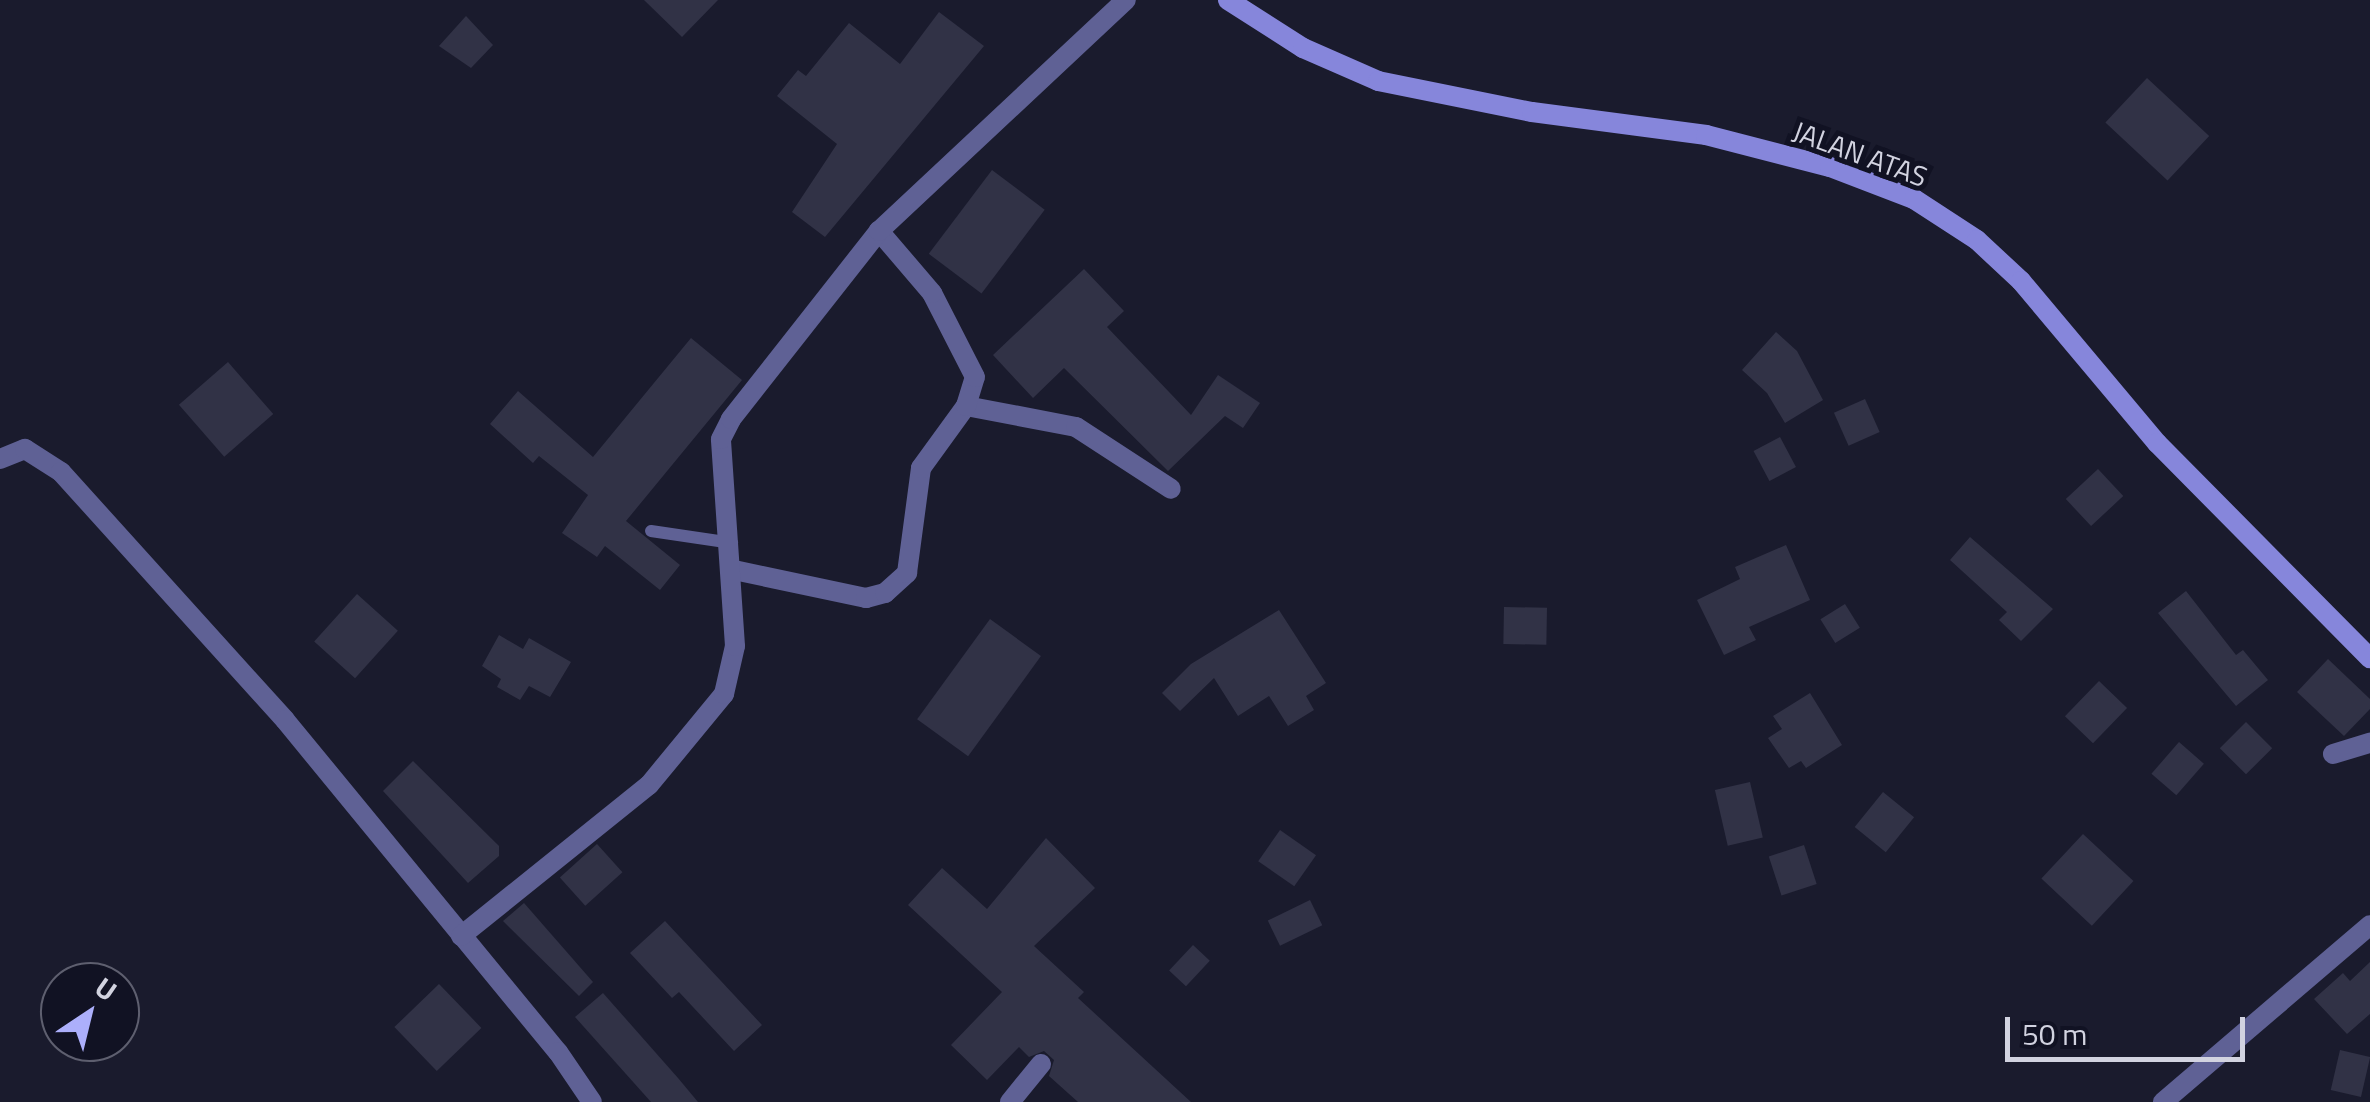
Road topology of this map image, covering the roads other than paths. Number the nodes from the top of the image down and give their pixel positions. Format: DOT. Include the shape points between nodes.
graph roads {
  1 [pos="1126,0"];
  2 [pos="1228,0"];
  3 [pos="879,230"];
  4 [pos="966,406"];
  5 [pos="0,459"];
  6 [pos="1171,489"];
  7 [pos="651,531"];
  8 [pos="732,543"];
  9 [pos="734,570"];
  10 [pos="2370,658"];
  11 [pos="2370,743"];
  12 [pos="2333,754"];
  13 [pos="2370,924"];
  14 [pos="461,936"];
  15 [pos="1041,1064"];
  16 [pos="592,1102"];
  17 [pos="1010,1102"];
  18 [pos="2163,1102"];
  1 -- 3 [label="street"];
  2 -- 10 [label="street, JALAN ATAS" via="1303,48 1378,81 1532,112 1706,135 1830,167 1914,199 1977,240 2021,281 2157,443"];
  3 -- 4 [label="street" via="912,264 962,344 975,378"];
  3 -- 8 [label="street" via="805,318 720,440"];
  4 -- 6 [label="street" via="1076,427"];
  4 -- 9 [label="street" via="921,468 913,555 897,585 866,598"];
  5 -- 14 [label="street" via="25,449 61,472 284,720"];
  7 -- 8 [label="lane"];
  8 -- 9 [label="street"];
  9 -- 14 [label="street" via="735,646 713,711 610,820"];
  11 -- 12 [label="street"];
  13 -- 18 [label="street"];
  14 -- 16 [label="street"];
  15 -- 17 [label="street"];
}
